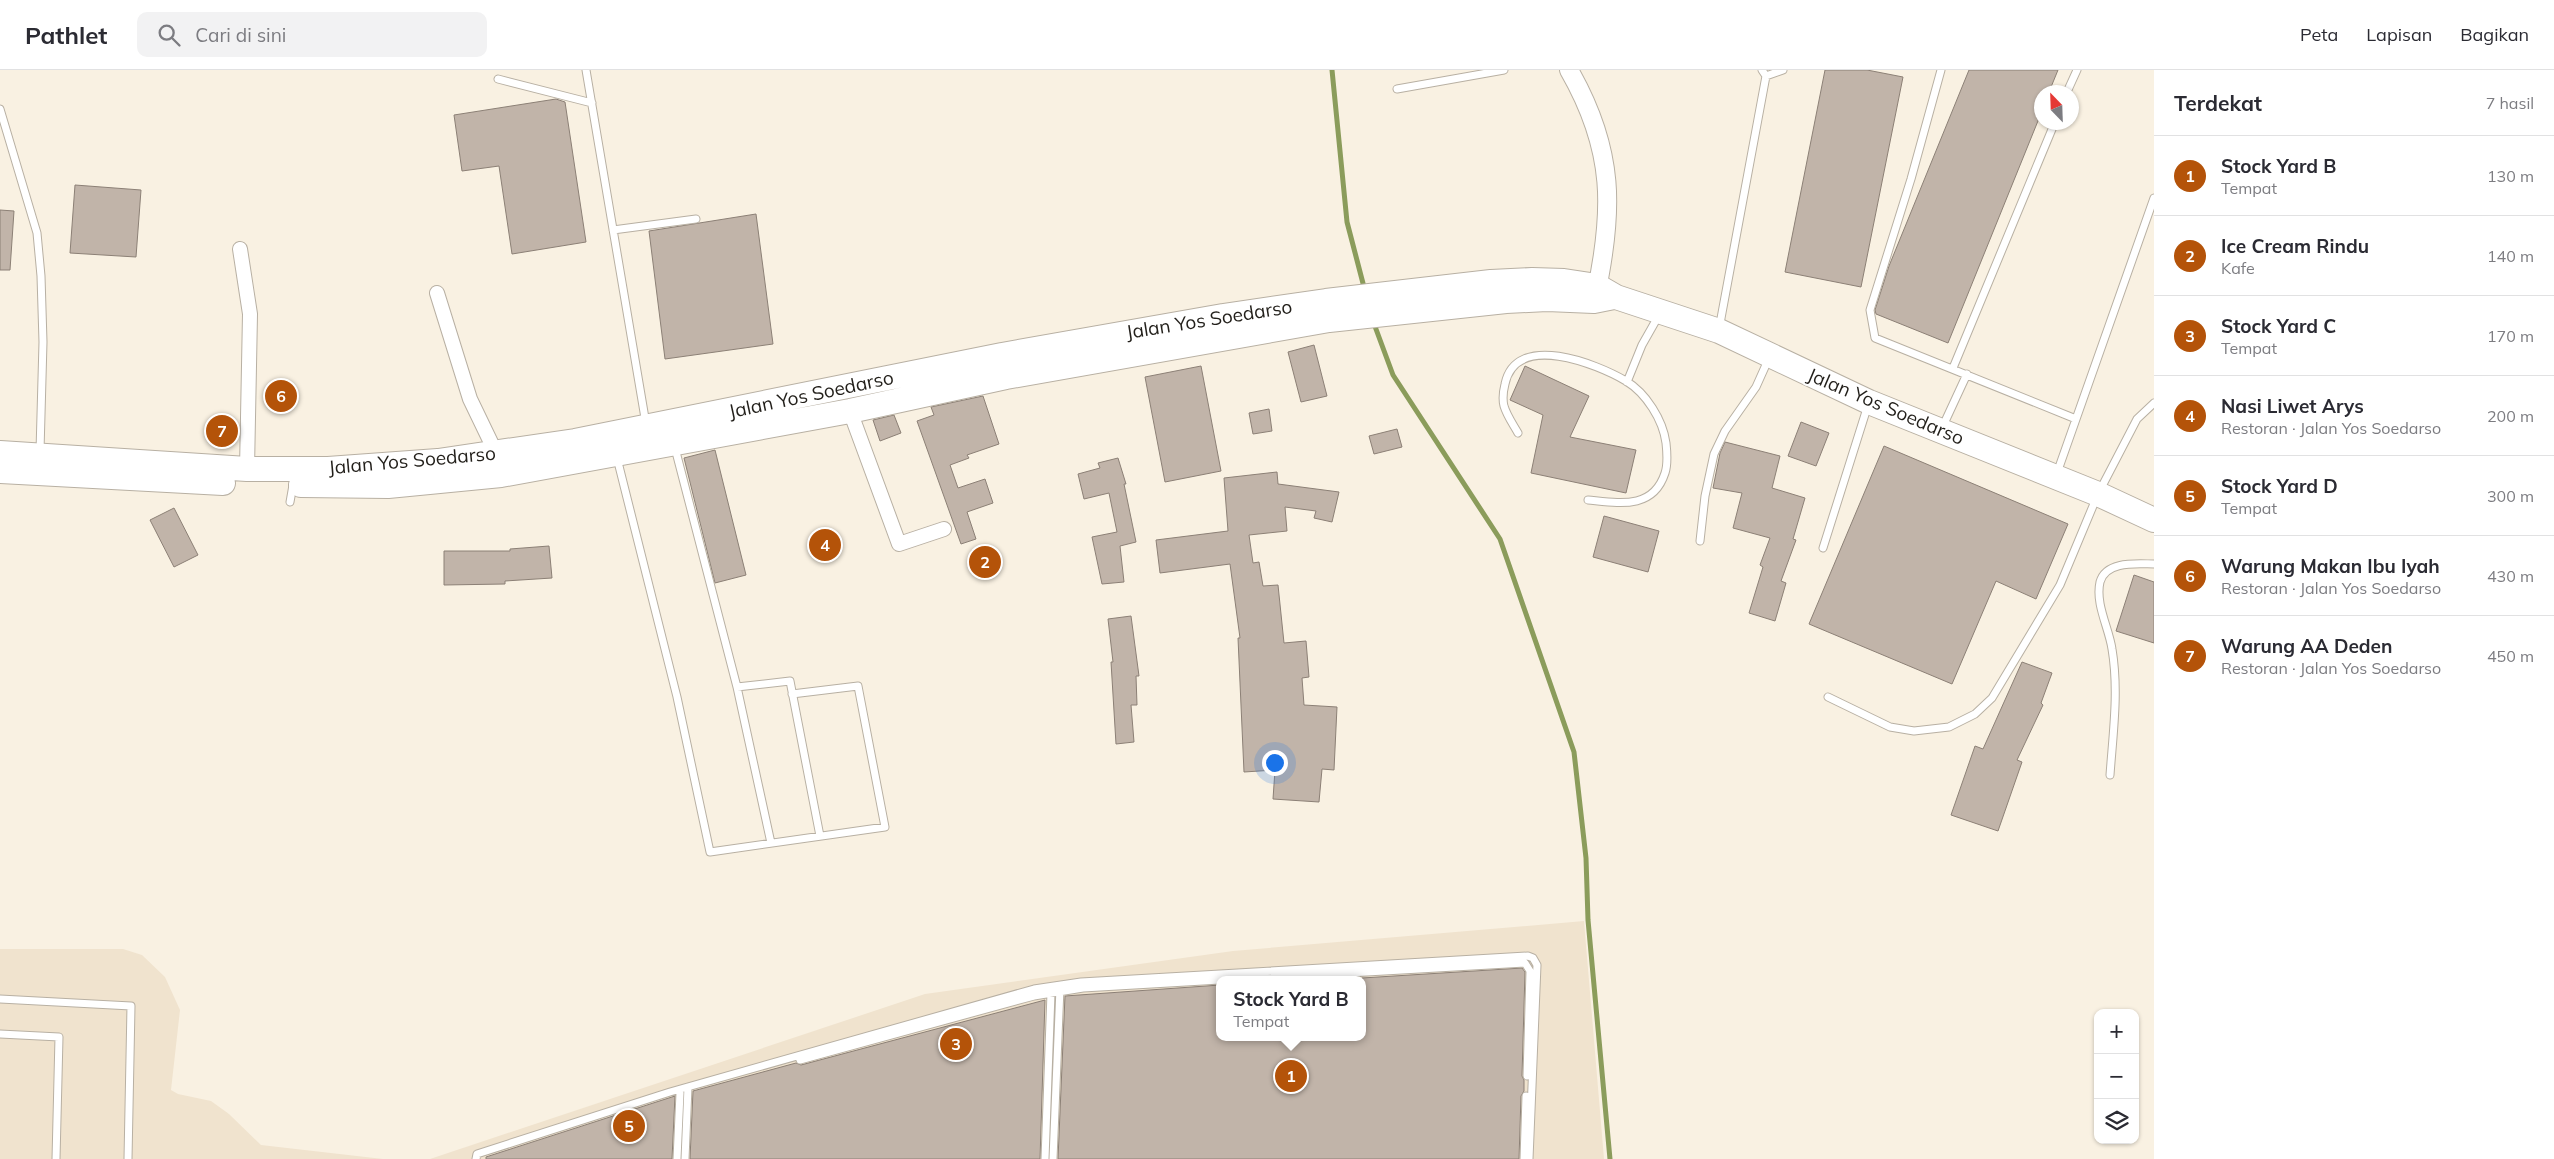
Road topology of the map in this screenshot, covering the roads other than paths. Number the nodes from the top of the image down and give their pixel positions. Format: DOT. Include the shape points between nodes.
graph roads {
  1 [pos="586,70"];
  2 [pos="1504,70"];
  3 [pos="1569,70"];
  4 [pos="1783,70"];
  5 [pos="1941,70"];
  6 [pos="2077,70"];
  7 [pos="1764,73"];
  8 [pos="498,79"];
  9 [pos="2070,85"];
  10 [pos="1397,89"];
  11 [pos="592,103"];
  12 [pos="0,109"];
  13 [pos="2052,130"];
  14 [pos="2154,198"];
  15 [pos="696,219"];
  16 [pos="614,230"];
  17 [pos="240,248"];
  18 [pos="437,293"];
  19 [pos="1603,295"];
  20 [pos="1327,310"];
  21 [pos="1661,312"];
  22 [pos="1719,331"];
  23 [pos="1770,355"];
  24 [pos="1004,366"];
  25 [pos="1953,368"];
  26 [pos="1967,374"];
  27 [pos="1627,382"];
  28 [pos="843,388"];
  29 [pos="1869,402"];
  30 [pos="2154,403"];
  31 [pos="850,411"];
  32 [pos="2076,419"];
  33 [pos="647,426"];
  34 [pos="1940,431"];
  35 [pos="672,433"];
  36 [pos="1518,433"];
  37 [pos="613,445"];
  38 [pos="0,453"];
  39 [pos="496,453"];
  40 [pos="39,465"];
  41 [pos="247,469"];
  42 [pos="0,471"];
  43 [pos="172,472"];
  44 [pos="2056,477"];
  45 [pos="2098,494"];
  46 [pos="1588,500"];
  47 [pos="2154,520"];
  48 [pos="944,529"];
  49 [pos="1700,541"];
  50 [pos="1822,548"];
  51 [pos="2154,564"];
  52 [pos="737,686"];
  53 [pos="792,694"];
  54 [pos="1828,697"];
  55 [pos="2110,775"];
  56 [pos="820,836"];
  57 [pos="771,843"];
  58 [pos="1295,976"];
  59 [pos="1216,980"];
  60 [pos="1060,988"];
  61 [pos="1051,993"];
  62 [pos="0,1001"];
  63 [pos="0,1034"];
  64 [pos="688,1089"];
  65 [pos="680,1093"];
  66 [pos="56,1159"];
  67 [pos="126,1159"];
  68 [pos="476,1159"];
  69 [pos="482,1159"];
  70 [pos="677,1159"];
  71 [pos="685,1159"];
  72 [pos="1045,1159"];
  73 [pos="1053,1159"];
  74 [pos="1524,1159"];
  75 [pos="1529,1159"];
  1 -- 11 [label="lane"];
  2 -- 10 [label="lane"];
  3 -- 19 [label="street" via="1589,111 1606,166 1609,192"];
  4 -- 7 [label="lane"];
  5 -- 25 [label="lane" via="1870,310 1875,338"];
  6 -- 9 [label="lane"];
  7 -- 22 [label="lane"];
  8 -- 11 [label="lane"];
  11 -- 16 [label="lane"];
  12 -- 40 [label="lane" via="37,233 42,276"];
  13 -- 25 [label="lane"];
  14 -- 32 [label="lane"];
  15 -- 16 [label="lane"];
  16 -- 33 [label="lane"];
  17 -- 41 [label="street" via="250,314"];
  18 -- 39 [label="street" via="470,399"];
  19 -- 20 [label="highway, Jalan Yos Soedarso" via="1564,281 1491,282 1422,300"];
  19 -- 21 [label="highway, Jalan Yos Soedarso"];
  20 -- 24 [label="highway, Jalan Yos Soedarso" via="1223,316"];
  20 -- 24 [label="highway, Jalan Yos Soedarso" via="1124,363"];
  21 -- 22 [label="highway, Jalan Yos Soedarso"];
  21 -- 27 [label="lane" via="1642,345"];
  22 -- 23 [label="highway, Jalan Yos Soedarso"];
  23 -- 29 [label="highway, Jalan Yos Soedarso"];
  23 -- 49 [label="lane" via="1756,387 1725,431 1714,454"];
  24 -- 28 [label="highway, Jalan Yos Soedarso"];
  24 -- 31 [label="highway, Jalan Yos Soedarso"];
  25 -- 26 [label="lane"];
  26 -- 32 [label="lane"];
  26 -- 34 [label="lane"];
  27 -- 36 [label="lane" via="1576,359 1542,355 1523,360 1508,373 1502,397"];
  27 -- 46 [label="lane" via="1661,421 1667,468 1657,490 1642,500 1622,503"];
  28 -- 31 [label="highway"];
  28 -- 35 [label="highway, Jalan Yos Soedarso"];
  29 -- 34 [label="highway, Jalan Yos Soedarso"];
  29 -- 50 [label="lane"];
  30 -- 45 [label="lane" via="2136,419"];
  31 -- 35 [label="highway, Jalan Yos Soedarso"];
  31 -- 48 [label="street" via="899,544"];
  32 -- 44 [label="lane"];
  33 -- 35 [label="highway, Jalan Yos Soedarso"];
  33 -- 37 [label="highway, Jalan Yos Soedarso"];
  34 -- 44 [label="highway, Jalan Yos Soedarso"];
  35 -- 37 [label="highway, Jalan Yos Soedarso"];
  35 -- 52 [label="lane"];
  37 -- 39 [label="highway, Jalan Yos Soedarso"];
  37 -- 43 [label="highway, Jalan Yos Soedarso" via="500,475 291,493"];
  37 -- 57 [label="lane" via="677,697 710,852"];
  38 -- 40 [label="highway, Jalan Yos Soedarso"];
  39 -- 41 [label="highway, Jalan Yos Soedarso" via="385,466"];
  40 -- 42 [label="highway, Jalan Yos Soedarso"];
  40 -- 43 [label="highway, Jalan Yos Soedarso"];
  41 -- 43 [label="highway, Jalan Yos Soedarso"];
  44 -- 45 [label="highway, Jalan Yos Soedarso"];
  45 -- 47 [label="highway, Jalan Yos Soedarso"];
  45 -- 54 [label="lane" via="2060,585 1992,698 1975,714 1949,727 1914,731 1890,727"];
  51 -- 55 [label="lane" via="2121,564 2108,570 2100,581 2101,609 2112,649 2116,697"];
  52 -- 53 [label="lane" via="790,681"];
  52 -- 57 [label="lane"];
  53 -- 56 [label="lane"];
  53 -- 56 [label="lane" via="858,686 860,695 885,827"];
  56 -- 57 [label="lane"];
  58 -- 74 [label="lane" via="1525,963 1530,971"];
  59 -- 60 [label="lane"];
  60 -- 61 [label="lane"];
  60 -- 64 [label="lane" via="1024,992"];
  60 -- 73 [label="lane"];
  60 -- 75 [label="lane" via="1081,982 1533,958 1537,965"];
  61 -- 64 [label="lane"];
  61 -- 72 [label="lane"];
  62 -- 67 [label="lane" via="129,1009"];
  63 -- 66 [label="lane" via="59,1037"];
  64 -- 65 [label="lane"];
  64 -- 68 [label="lane" via="476,1154"];
  64 -- 71 [label="lane"];
  65 -- 69 [label="lane" via="482,1155"];
  65 -- 70 [label="lane"];
}
